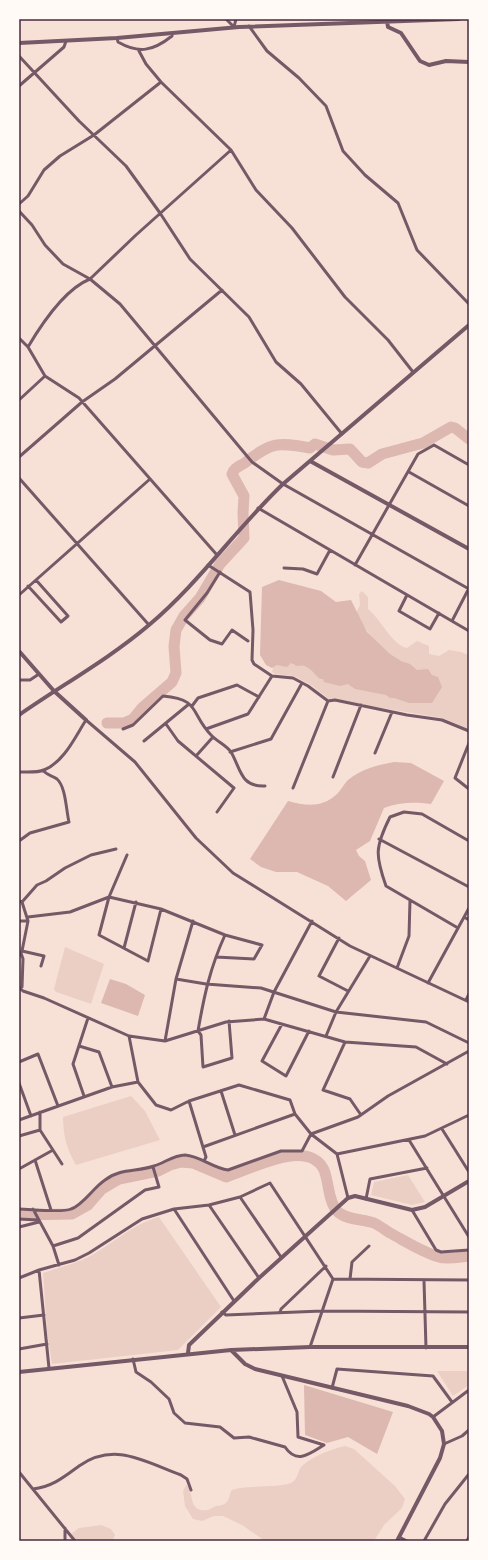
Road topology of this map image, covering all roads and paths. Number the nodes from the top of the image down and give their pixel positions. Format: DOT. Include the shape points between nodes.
graph roads {
  1 [pos="226,19"];
  2 [pos="236,19"];
  3 [pos="459,19"];
  4 [pos="371,20"];
  5 [pos="387,21"];
  6 [pos="249,26"];
  7 [pos="234,27"];
  8 [pos="172,33"];
  9 [pos="117,38"];
  10 [pos="66,41"];
  11 [pos="19,43"];
  12 [pos="139,50"];
  13 [pos="19,56"];
  14 [pos="469,62"];
  15 [pos="35,73"];
  16 [pos="161,82"];
  17 [pos="19,86"];
  18 [pos="94,135"];
  19 [pos="231,150"];
  20 [pos="19,204"];
  21 [pos="19,211"];
  22 [pos="160,213"];
  23 [pos="90,279"];
  24 [pos="222,290"];
  25 [pos="469,304"];
  26 [pos="469,325"];
  27 [pos="19,338"];
  28 [pos="28,347"];
  29 [pos="154,347"];
  30 [pos="413,372"];
  31 [pos="45,376"];
  32 [pos="19,400"];
  33 [pos="82,402"];
  34 [pos="342,434"];
  35 [pos="19,457"];
  36 [pos="310,461"];
  37 [pos="469,465"];
  38 [pos="409,472"];
  39 [pos="19,478"];
  40 [pos="150,479"];
  41 [pos="283,484"];
  42 [pos="390,505"];
  43 [pos="469,506"];
  44 [pos="258,508"];
  45 [pos="372,534"];
  46 [pos="76,544"];
  47 [pos="330,550"];
  48 [pos="469,550"];
  49 [pos="217,555"];
  50 [pos="354,564"];
  51 [pos="208,565"];
  52 [pos="284,568"];
  53 [pos="220,572"];
  54 [pos="36,580"];
  55 [pos="28,586"];
  56 [pos="469,589"];
  57 [pos="19,594"];
  58 [pos="407,595"];
  59 [pos="439,613"];
  60 [pos="452,621"];
  61 [pos="149,625"];
  62 [pos="469,631"];
  63 [pos="248,641"];
  64 [pos="19,651"];
  65 [pos="39,674"];
  66 [pos="272,676"];
  67 [pos="19,680"];
  68 [pos="302,683"];
  69 [pos="54,691"];
  70 [pos="259,697"];
  71 [pos="328,701"];
  72 [pos="190,705"];
  73 [pos="361,705"];
  74 [pos="392,712"];
  75 [pos="19,715"];
  76 [pos="86,720"];
  77 [pos="166,724"];
  78 [pos="123,729"];
  79 [pos="206,729"];
  80 [pos="469,731"];
  81 [pos="213,737"];
  82 [pos="144,741"];
  83 [pos="469,743"];
  84 [pos="230,752"];
  85 [pos="375,753"];
  86 [pos="196,756"];
  87 [pos="43,770"];
  88 [pos="19,772"];
  89 [pos="333,777"];
  90 [pos="265,786"];
  91 [pos="292,788"];
  92 [pos="469,789"];
  93 [pos="217,812"];
  94 [pos="379,838"];
  95 [pos="19,841"];
  96 [pos="469,841"];
  97 [pos="116,849"];
  98 [pos="127,855"];
  99 [pos="469,887"];
  100 [pos="109,897"];
  101 [pos="410,900"];
  102 [pos="21,901"];
  103 [pos="136,902"];
  104 [pos="469,908"];
  105 [pos="162,909"];
  106 [pos="464,917"];
  107 [pos="28,919"];
  108 [pos="469,920"];
  109 [pos="19,921"];
  110 [pos="193,921"];
  111 [pos="312,921"];
  112 [pos="458,928"];
  113 [pos="226,935"];
  114 [pos="338,938"];
  115 [pos="124,948"];
  116 [pos="21,953"];
  117 [pos="370,956"];
  118 [pos="216,957"];
  119 [pos="41,966"];
  120 [pos="397,968"];
  121 [pos="21,976"];
  122 [pos="176,979"];
  123 [pos="428,983"];
  124 [pos="206,984"];
  125 [pos="20,989"];
  126 [pos="348,991"];
  127 [pos="274,992"];
  128 [pos="469,994"];
  129 [pos="467,1001"];
  130 [pos="336,1012"];
  131 [pos="88,1018"];
  132 [pos="264,1018"];
  133 [pos="229,1021"];
  134 [pos="282,1024"];
  135 [pos="198,1031"];
  136 [pos="309,1031"];
  137 [pos="129,1036"];
  138 [pos="326,1036"];
  139 [pos="165,1041"];
  140 [pos="345,1042"];
  141 [pos="469,1043"];
  142 [pos="79,1046"];
  143 [pos="469,1051"];
  144 [pos="19,1062"];
  145 [pos="447,1064"];
  146 [pos="138,1082"];
  147 [pos="19,1083"];
  148 [pos="112,1087"];
  149 [pos="221,1091"];
  150 [pos="84,1096"];
  151 [pos="189,1101"];
  152 [pos="58,1106"];
  153 [pos="40,1112"];
  154 [pos="295,1114"];
  155 [pos="361,1115"];
  156 [pos="469,1115"];
  157 [pos="31,1116"];
  158 [pos="19,1120"];
  159 [pos="442,1129"];
  160 [pos="40,1130"];
  161 [pos="311,1134"];
  162 [pos="236,1135"];
  163 [pos="19,1136"];
  164 [pos="409,1140"];
  165 [pos="203,1147"];
  166 [pos="53,1150"];
  167 [pos="337,1154"];
  168 [pos="35,1160"];
  169 [pos="204,1161"];
  170 [pos="62,1164"];
  171 [pos="153,1167"];
  172 [pos="427,1168"];
  173 [pos="19,1169"];
  174 [pos="469,1172"];
  175 [pos="469,1181"];
  176 [pos="240,1197"];
  177 [pos="443,1197"];
  178 [pos="348,1198"];
  179 [pos="366,1199"];
  180 [pos="209,1205"];
  181 [pos="19,1209"];
  182 [pos="174,1209"];
  183 [pos="32,1210"];
  184 [pos="51,1210"];
  185 [pos="412,1210"];
  186 [pos="19,1219"];
  187 [pos="38,1221"];
  188 [pos="19,1227"];
  189 [pos="305,1235"];
  190 [pos="469,1237"];
  191 [pos="53,1246"];
  192 [pos="369,1246"];
  193 [pos="469,1250"];
  194 [pos="281,1258"];
  195 [pos="59,1265"];
  196 [pos="326,1266"];
  197 [pos="39,1270"];
  198 [pos="19,1278"];
  199 [pos="259,1278"];
  200 [pos="333,1279"];
  201 [pos="350,1279"];
  202 [pos="469,1280"];
  203 [pos="424,1281"];
  204 [pos="234,1301"];
  205 [pos="322,1311"];
  206 [pos="222,1312"];
  207 [pos="469,1312"];
  208 [pos="280,1313"];
  209 [pos="426,1313"];
  210 [pos="44,1315"];
  211 [pos="19,1318"];
  212 [pos="47,1344"];
  213 [pos="310,1347"];
  214 [pos="469,1347"];
  215 [pos="426,1348"];
  216 [pos="19,1349"];
  217 [pos="231,1350"];
  218 [pos="188,1353"];
  219 [pos="133,1359"];
  220 [pos="49,1368"];
  221 [pos="19,1372"];
  222 [pos="282,1376"];
  223 [pos="332,1388"];
  224 [pos="469,1390"];
  225 [pos="452,1402"];
  226 [pos="433,1418"];
  227 [pos="469,1430"];
  228 [pos="444,1444"];
  229 [pos="19,1472"];
  230 [pos="469,1474"];
  231 [pos="33,1489"];
  232 [pos="191,1490"];
  233 [pos="65,1528"];
  234 [pos="469,1538"];
  235 [pos="398,1539"];
  236 [pos="65,1541"];
  237 [pos="75,1541"];
  238 [pos="407,1541"];
  239 [pos="424,1541"];
  240 [pos="467,1541"];
  1 -- 7 [label="street"];
  2 -- 7 [label="street"];
  3 -- 5 [label="street"];
  4 -- 5 [label="street"];
  4 -- 6 [label="street"];
  5 -- 14 [label="street" via="388,27 401,33 420,61 429,65 446,61"];
  6 -- 7 [label="street"];
  6 -- 25 [label="street" via="267,51 299,78 326,106 344,151 365,175 398,203 417,250"];
  7 -- 8 [label="street"];
  8 -- 9 [label="street"];
  8 -- 12 [label="street" via="172,36 162,43 146,50"];
  9 -- 10 [label="street"];
  9 -- 12 [label="street" via="118,42 128,48"];
  10 -- 11 [label="street"];
  10 -- 15 [label="street" via="64,47"];
  12 -- 16 [label="street" via="146,64"];
  13 -- 15 [label="street"];
  15 -- 17 [label="street"];
  15 -- 18 [label="street"];
  16 -- 18 [label="street"];
  16 -- 19 [label="street"];
  18 -- 20 [label="street" via="60,156 44,170 28,196"];
  18 -- 22 [label="street" via="126,166"];
  19 -- 22 [label="street"];
  19 -- 30 [label="street" via="256,190 292,228 345,297 388,340"];
  21 -- 23 [label="street" via="63,264"];
  22 -- 23 [label="street"];
  22 -- 24 [label="street" via="190,259"];
  23 -- 28 [label="street" via="81,283 45,318"];
  23 -- 29 [label="street" via="120,304"];
  24 -- 29 [label="street"];
  24 -- 34 [label="street" via="249,317 276,362 301,384"];
  26 -- 30 [label="street"];
  27 -- 28 [label="street"];
  28 -- 31 [label="street"];
  29 -- 33 [label="street"];
  29 -- 41 [label="street" via="248,458"];
  30 -- 34 [label="street"];
  31 -- 32 [label="street"];
  31 -- 33 [label="street"];
  33 -- 35 [label="street"];
  33 -- 40 [label="street"];
  34 -- 36 [label="street"];
  36 -- 41 [label="street"];
  36 -- 42 [label="street"];
  37 -- 38 [label="street" via="434,446 418,454"];
  38 -- 42 [label="street"];
  38 -- 43 [label="street"];
  39 -- 46 [label="street"];
  40 -- 46 [label="street"];
  40 -- 49 [label="street"];
  41 -- 44 [label="street"];
  41 -- 45 [label="street"];
  42 -- 45 [label="street"];
  42 -- 48 [label="street"];
  44 -- 47 [label="street"];
  44 -- 49 [label="street"];
  45 -- 50 [label="street"];
  45 -- 56 [label="street"];
  46 -- 54 [label="street"];
  46 -- 61 [label="street"];
  47 -- 50 [label="street"];
  47 -- 52 [label="street" via="318,574 303,569"];
  49 -- 51 [label="street"];
  50 -- 58 [label="street"];
  51 -- 53 [label="street"];
  51 -- 61 [label="street"];
  53 -- 63 [label="street" via="185,620 210,640 222,644 232,630"];
  53 -- 66 [label="street" via="250,592 252,660"];
  54 -- 55 [label="street"];
  54 -- 55 [label="street" via="68,616 61,622"];
  55 -- 57 [label="street"];
  56 -- 60 [label="street"];
  58 -- 59 [label="street"];
  58 -- 59 [label="street" via="399,611 430,630"];
  59 -- 60 [label="street"];
  60 -- 62 [label="street"];
  61 -- 69 [label="street"];
  64 -- 65 [label="street"];
  65 -- 67 [label="street" via="30,680"];
  65 -- 69 [label="street"];
  66 -- 68 [label="street" via="292,678"];
  66 -- 70 [label="street"];
  68 -- 71 [label="street"];
  68 -- 84 [label="street" via="270,739"];
  69 -- 75 [label="street"];
  69 -- 76 [label="street"];
  70 -- 72 [label="street" via="237,685 198,698"];
  70 -- 79 [label="street" via="248,714"];
  71 -- 73 [label="street"];
  71 -- 91 [label="street"];
  72 -- 77 [label="street"];
  72 -- 78 [label="street" via="180,697 163,696 133,725"];
  72 -- 79 [label="street"];
  73 -- 74 [label="street"];
  73 -- 89 [label="street"];
  74 -- 80 [label="street" via="442,720"];
  74 -- 85 [label="street"];
  76 -- 87 [label="street" via="69,747 53,764"];
  76 -- 111 [label="street" via="135,762 196,838 233,873"];
  77 -- 82 [label="street"];
  77 -- 86 [label="street" via="178,741"];
  79 -- 81 [label="street"];
  81 -- 84 [label="street"];
  81 -- 86 [label="street"];
  83 -- 92 [label="street" via="455,778"];
  84 -- 90 [label="street" via="245,781 256,786"];
  86 -- 93 [label="street" via="234,788"];
  87 -- 88 [label="street"];
  87 -- 95 [label="street" via="57,779 64,791 69,822 30,833"];
  94 -- 96 [label="street" via="390,817 404,812 422,814"];
  94 -- 99 [label="street"];
  94 -- 101 [label="street" via="378,862 386,886"];
  97 -- 102 [label="street" via="91,856 65,868 37,885"];
  98 -- 100 [label="street"];
  100 -- 103 [label="street"];
  100 -- 107 [label="street" via="70,912"];
  100 -- 115 [label="street" via="99,935"];
  101 -- 112 [label="street"];
  101 -- 120 [label="street" via="409,936"];
  102 -- 107 [label="street"];
  103 -- 105 [label="street"];
  103 -- 115 [label="street"];
  104 -- 106 [label="street"];
  105 -- 110 [label="street"];
  105 -- 115 [label="street" via="148,961"];
  106 -- 108 [label="street"];
  106 -- 112 [label="street"];
  107 -- 109 [label="street"];
  107 -- 116 [label="street"];
  110 -- 113 [label="street"];
  110 -- 122 [label="street"];
  111 -- 114 [label="street"];
  111 -- 127 [label="street"];
  112 -- 123 [label="street"];
  113 -- 118 [label="street"];
  113 -- 118 [label="street" via="262,945 254,959"];
  114 -- 117 [label="street"];
  114 -- 126 [label="street" via="319,976"];
  116 -- 119 [label="street" via="44,956"];
  116 -- 121 [label="street"];
  117 -- 120 [label="street"];
  117 -- 126 [label="street"];
  118 -- 124 [label="street"];
  120 -- 123 [label="street"];
  121 -- 125 [label="street"];
  122 -- 124 [label="street"];
  122 -- 139 [label="street"];
  123 -- 129 [label="street"];
  124 -- 127 [label="street" via="260,988"];
  124 -- 135 [label="street"];
  125 -- 131 [label="street"];
  126 -- 130 [label="street"];
  127 -- 130 [label="street"];
  127 -- 132 [label="street"];
  128 -- 129 [label="street"];
  130 -- 138 [label="street"];
  130 -- 141 [label="street" via="426,1022"];
  131 -- 137 [label="street"];
  131 -- 142 [label="street"];
  132 -- 133 [label="street"];
  132 -- 134 [label="street"];
  133 -- 135 [label="street"];
  133 -- 135 [label="street" via="232,1058 203,1067 201,1035"];
  134 -- 136 [label="street"];
  134 -- 136 [label="street" via="262,1061 286,1076"];
  135 -- 139 [label="street"];
  136 -- 138 [label="street"];
  137 -- 139 [label="street"];
  137 -- 146 [label="street"];
  138 -- 140 [label="street"];
  140 -- 145 [label="street" via="416,1047"];
  140 -- 155 [label="street" via="323,1090 350,1099"];
  142 -- 148 [label="street" via="99,1052"];
  142 -- 150 [label="street" via="73,1064"];
  143 -- 145 [label="street"];
  144 -- 152 [label="street" via="38,1054"];
  145 -- 155 [label="street" via="388,1096"];
  146 -- 148 [label="street"];
  146 -- 151 [label="street" via="156,1105 171,1110"];
  147 -- 157 [label="street"];
  148 -- 150 [label="street"];
  149 -- 151 [label="street"];
  149 -- 154 [label="street" via="239,1085 290,1100"];
  149 -- 162 [label="street"];
  150 -- 152 [label="street"];
  151 -- 165 [label="street"];
  152 -- 153 [label="street"];
  153 -- 157 [label="street"];
  153 -- 160 [label="street"];
  154 -- 161 [label="street"];
  154 -- 162 [label="street"];
  155 -- 161 [label="street"];
  156 -- 159 [label="street"];
  157 -- 158 [label="street"];
  159 -- 164 [label="street"];
  159 -- 174 [label="street"];
  160 -- 163 [label="street"];
  160 -- 166 [label="street"];
  161 -- 167 [label="street"];
  161 -- 169 [label="street" via="302,1151 281,1151 228,1170"];
  162 -- 165 [label="street"];
  164 -- 167 [label="street"];
  164 -- 172 [label="street"];
  165 -- 169 [label="street" via="206,1157"];
  166 -- 168 [label="street"];
  166 -- 170 [label="street"];
  167 -- 178 [label="street"];
  168 -- 173 [label="street"];
  168 -- 184 [label="street"];
  169 -- 171 [label="street" via="185,1155"];
  171 -- 184 [label="street" via="115,1173 70,1210"];
  171 -- 191 [label="street" via="159,1187 146,1190 78,1238"];
  172 -- 177 [label="street"];
  172 -- 179 [label="street" via="370,1179"];
  175 -- 177 [label="street"];
  176 -- 180 [label="street"];
  176 -- 189 [label="street" via="270,1183"];
  176 -- 194 [label="street"];
  177 -- 185 [label="street" via="426,1207"];
  177 -- 190 [label="street"];
  178 -- 179 [label="street" via="355,1196"];
  178 -- 189 [label="street"];
  179 -- 185 [label="street"];
  180 -- 182 [label="street"];
  180 -- 199 [label="street"];
  181 -- 183 [label="street"];
  182 -- 195 [label="street" via="142,1219 89,1253"];
  182 -- 204 [label="street"];
  183 -- 184 [label="street"];
  183 -- 187 [label="street"];
  185 -- 193 [label="street" via="436,1250"];
  186 -- 187 [label="street"];
  187 -- 188 [label="street"];
  187 -- 191 [label="street"];
  189 -- 194 [label="street"];
  189 -- 196 [label="street"];
  191 -- 195 [label="street"];
  192 -- 201 [label="street" via="352,1262"];
  194 -- 199 [label="street"];
  195 -- 197 [label="street"];
  196 -- 200 [label="street"];
  196 -- 208 [label="street" via="281,1309"];
  197 -- 198 [label="street"];
  197 -- 210 [label="street"];
  199 -- 204 [label="street"];
  200 -- 201 [label="street"];
  200 -- 205 [label="street"];
  201 -- 203 [label="street"];
  202 -- 203 [label="street"];
  203 -- 209 [label="street"];
  204 -- 206 [label="street"];
  205 -- 208 [label="street"];
  205 -- 209 [label="street"];
  205 -- 213 [label="street"];
  206 -- 208 [label="street" via="226,1315"];
  206 -- 218 [label="street" via="189,1345"];
  207 -- 209 [label="street"];
  209 -- 215 [label="street"];
  210 -- 211 [label="street"];
  210 -- 212 [label="street"];
  212 -- 216 [label="street"];
  212 -- 220 [label="street"];
  213 -- 215 [label="street"];
  213 -- 217 [label="street"];
  214 -- 215 [label="street"];
  217 -- 218 [label="street"];
  217 -- 222 [label="street" via="245,1364"];
  218 -- 219 [label="street"];
  219 -- 220 [label="street"];
  219 -- 222 [label="street" via="136,1372 169,1399 174,1413 185,1423 220,1427 234,1438 249,1437 285,1447 298,1458 305,1457 324,1445 298,1437 297,1412"];
  220 -- 221 [label="street"];
  222 -- 223 [label="street"];
  223 -- 225 [label="street" via="337,1369 434,1376"];
  223 -- 226 [label="street" via="408,1406"];
  224 -- 225 [label="street"];
  225 -- 226 [label="street"];
  226 -- 228 [label="street" via="442,1431"];
  227 -- 228 [label="street"];
  228 -- 235 [label="street" via="440,1458"];
  229 -- 231 [label="street"];
  230 -- 239 [label="street" via="445,1504"];
  231 -- 232 [label="street" via="56,1483 81,1465 114,1453 131,1455 181,1475 187,1479"];
  231 -- 233 [label="street"];
  233 -- 236 [label="street"];
  233 -- 237 [label="street"];
  234 -- 240 [label="street"];
  235 -- 238 [label="street"];
}
